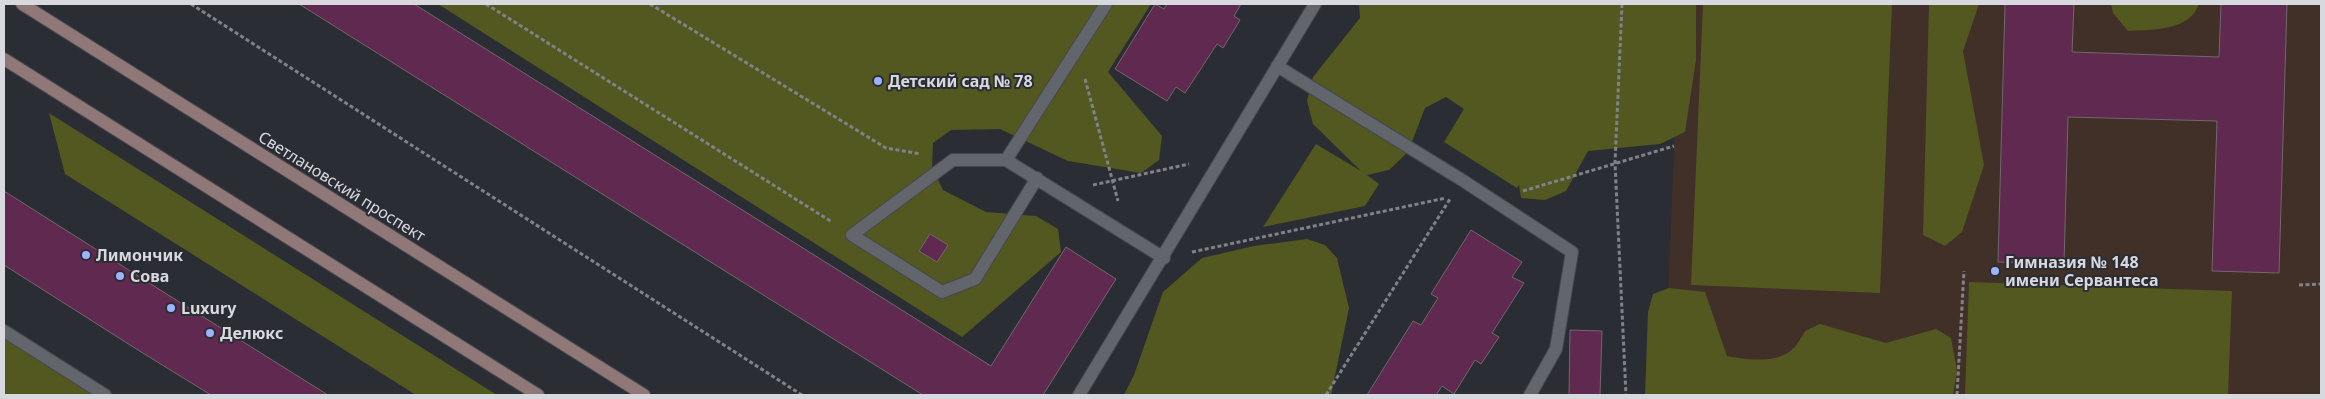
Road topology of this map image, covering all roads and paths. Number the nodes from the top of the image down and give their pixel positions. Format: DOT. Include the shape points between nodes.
graph roads {
  1 [pos="22,4"];
  2 [pos="191,4"];
  3 [pos="486,4"];
  4 [pos="650,4"];
  5 [pos="1106,4"];
  6 [pos="1315,4"];
  7 [pos="1622,4"];
  8 [pos="1077,49"];
  9 [pos="4,59"];
  10 [pos="1278,66"];
  11 [pos="1674,146"];
  12 [pos="1223,157"];
  13 [pos="954,160"];
  14 [pos="1006,160"];
  15 [pos="1615,164"];
  16 [pos="1037,178"];
  17 [pos="1113,181"];
  18 [pos="1058,192"];
  19 [pos="1493,200"];
  20 [pos="852,235"];
  21 [pos="1127,236"];
  22 [pos="1164,258"];
  23 [pos="1964,272"];
  24 [pos="2321,284"];
  25 [pos="2299,285"];
  26 [pos="4,331"];
  27 [pos="105,395"];
  28 [pos="538,395"];
  29 [pos="644,395"];
  30 [pos="802,395"];
  31 [pos="1080,395"];
  32 [pos="1326,395"];
  33 [pos="1530,395"];
  34 [pos="1626,395"];
  35 [pos="1957,395"];
  1 -- 29 [label="main road, Светлановский проспект"];
  2 -- 30 [label="path"];
  3 -- 20 [label="path"];
  4 -- 13 [label="path" via="886,148"];
  5 -- 8 [label="lane"];
  6 -- 10 [label="lane"];
  7 -- 15 [label="path"];
  8 -- 14 [label="lane"];
  8 -- 17 [label="path"];
  9 -- 28 [label="main road"];
  10 -- 12 [label="lane"];
  10 -- 19 [label="lane"];
  11 -- 15 [label="path"];
  12 -- 17 [label="path"];
  12 -- 22 [label="lane"];
  13 -- 14 [label="lane"];
  13 -- 20 [label="lane"];
  14 -- 16 [label="lane"];
  15 -- 19 [label="path"];
  15 -- 34 [label="path"];
  16 -- 18 [label="lane"];
  16 -- 20 [label="lane" via="975,279 942,292"];
  17 -- 18 [label="path"];
  17 -- 21 [label="path"];
  18 -- 21 [label="lane"];
  19 -- 33 [label="lane" via="1572,252 1556,350"];
  21 -- 22 [label="lane"];
  22 -- 31 [label="lane"];
  22 -- 32 [label="path" via="1451,197"];
  23 -- 35 [label="path"];
  24 -- 25 [label="path"];
  26 -- 27 [label="lane"];
}
